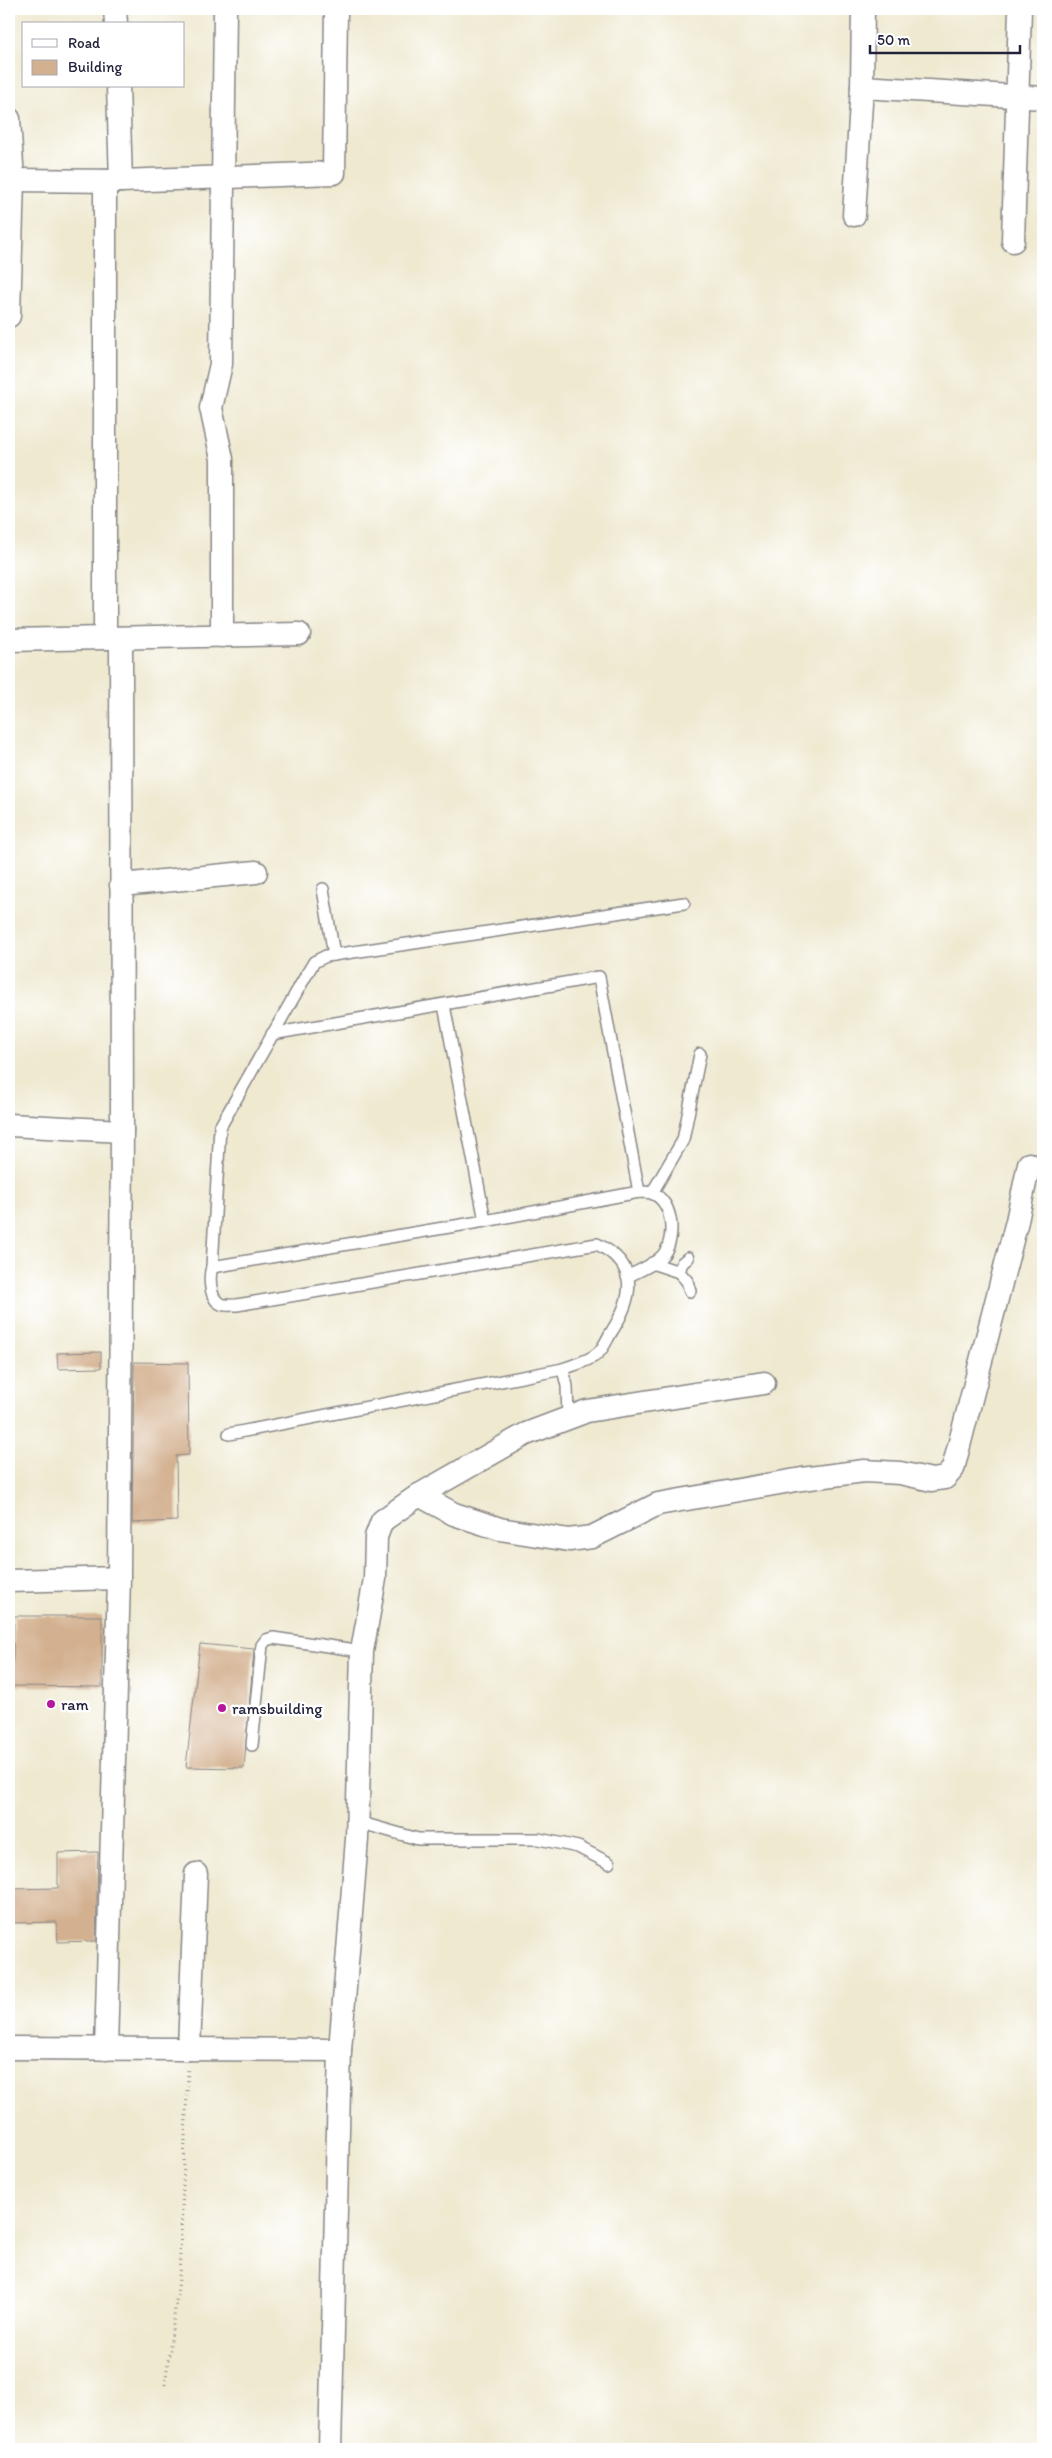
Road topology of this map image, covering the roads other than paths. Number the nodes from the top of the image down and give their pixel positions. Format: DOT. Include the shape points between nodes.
graph roads {
  1 [pos="115,9"];
  2 [pos="225,9"];
  3 [pos="336,9"];
  4 [pos="863,9"];
  5 [pos="1020,9"];
  6 [pos="116,22"];
  7 [pos="118,88"];
  8 [pos="862,88"];
  9 [pos="1019,97"];
  10 [pos="1043,98"];
  11 [pos="9,119"];
  12 [pos="224,177"];
  13 [pos="11,180"];
  14 [pos="113,181"];
  15 [pos="854,216"];
  16 [pos="1013,242"];
  17 [pos="9,316"];
  18 [pos="299,634"];
  19 [pos="222,636"];
  20 [pos="113,638"];
  21 [pos="9,640"];
  22 [pos="256,872"];
  23 [pos="121,885"];
  24 [pos="323,890"];
  25 [pos="684,903"];
  26 [pos="334,955"];
  27 [pos="444,1005"];
  28 [pos="272,1034"];
  29 [pos="700,1054"];
  30 [pos="9,1125"];
  31 [pos="122,1131"];
  32 [pos="1029,1164"];
  33 [pos="639,1192"];
  34 [pos="652,1193"];
  35 [pos="485,1221"];
  36 [pos="688,1258"];
  37 [pos="652,1263"];
  38 [pos="212,1267"];
  39 [pos="679,1272"];
  40 [pos="627,1277"];
  41 [pos="690,1291"];
  42 [pos="563,1369"];
  43 [pos="764,1383"];
  44 [pos="568,1418"];
  45 [pos="229,1434"];
  46 [pos="419,1495"];
  47 [pos="119,1578"];
  48 [pos="9,1581"];
  49 [pos="362,1651"];
  50 [pos="252,1745"];
  51 [pos="358,1822"];
  52 [pos="609,1863"];
  53 [pos="196,1874"];
  54 [pos="9,2048"];
  55 [pos="106,2049"];
  56 [pos="189,2049"];
  57 [pos="340,2050"];
  58 [pos="330,2449"];
  1 -- 6 [label="street"];
  2 -- 12 [label="street"];
  3 -- 12 [label="street" via="334,173"];
  4 -- 8 [label="street"];
  5 -- 9 [label="street"];
  7 -- 14 [label="street"];
  8 -- 9 [label="street"];
  8 -- 15 [label="street"];
  9 -- 10 [label="street"];
  9 -- 16 [label="street"];
  11 -- 13 [label="street"];
  12 -- 14 [label="street"];
  12 -- 19 [label="street" via="221,364 211,408 222,459"];
  13 -- 14 [label="street"];
  13 -- 17 [label="street"];
  14 -- 20 [label="street"];
  18 -- 19 [label="street"];
  19 -- 20 [label="street"];
  20 -- 21 [label="street"];
  20 -- 23 [label="street"];
  22 -- 23 [label="street"];
  23 -- 31 [label="street"];
  24 -- 26 [label="lane"];
  25 -- 26 [label="lane"];
  26 -- 28 [label="lane" via="314,962"];
  27 -- 28 [label="lane"];
  27 -- 33 [label="lane" via="599,977"];
  27 -- 35 [label="lane"];
  28 -- 38 [label="lane" via="220,1127"];
  29 -- 34 [label="lane" via="683,1140"];
  30 -- 31 [label="street"];
  31 -- 47 [label="street"];
  32 -- 46 [label="street" via="953,1469 945,1478 932,1480 900,1473 864,1471 802,1479 658,1504 592,1537 569,1540 500,1529 454,1514"];
  33 -- 34 [label="lane"];
  33 -- 35 [label="lane"];
  34 -- 37 [label="lane" via="664,1203 670,1220 671,1238 661,1258"];
  35 -- 38 [label="lane"];
  36 -- 39 [label="lane" via="682,1262"];
  37 -- 39 [label="lane"];
  37 -- 40 [label="lane"];
  38 -- 40 [label="lane" via="209,1274 213,1293 222,1305 597,1244 612,1252 623,1265"];
  39 -- 41 [label="lane"];
  40 -- 42 [label="lane" via="628,1300 598,1354"];
  42 -- 44 [label="lane"];
  42 -- 45 [label="lane"];
  43 -- 44 [label="street" via="586,1411"];
  44 -- 46 [label="street" via="526,1434"];
  46 -- 49 [label="street" via="382,1521 376,1536 374,1579"];
  47 -- 48 [label="street"];
  47 -- 55 [label="street"];
  49 -- 50 [label="lane" via="273,1638 266,1640 262,1645"];
  49 -- 51 [label="street"];
  51 -- 52 [label="lane" via="418,1839 539,1839 578,1847"];
  51 -- 57 [label="street"];
  53 -- 56 [label="street"];
  54 -- 55 [label="street"];
  55 -- 56 [label="street"];
  56 -- 57 [label="street"];
  57 -- 58 [label="street"];
}
